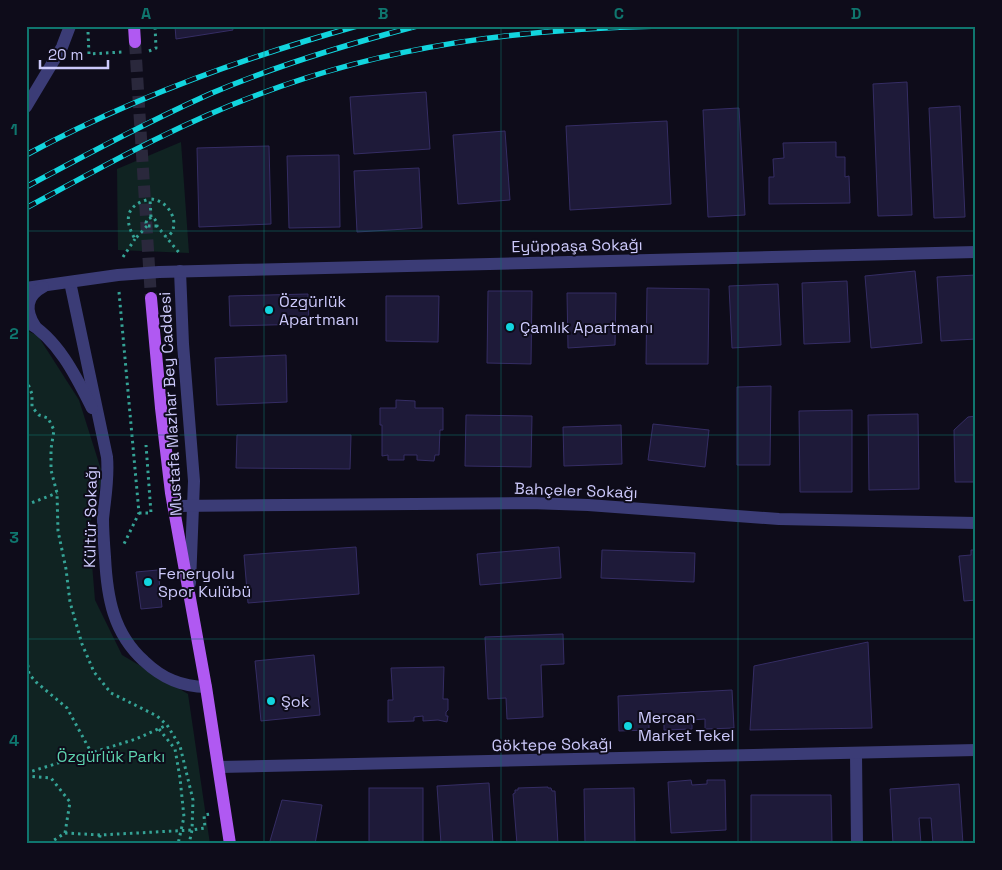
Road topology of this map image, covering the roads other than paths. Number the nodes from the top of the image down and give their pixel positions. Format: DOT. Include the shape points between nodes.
graph roads {
  1 [pos="70,26"];
  2 [pos="134,26"];
  3 [pos="139,46"];
  4 [pos="26,107"];
  5 [pos="976,252"];
  6 [pos="180,271"];
  7 [pos="70,282"];
  8 [pos="48,285"];
  9 [pos="26,288"];
  10 [pos="151,298"];
  11 [pos="32,324"];
  12 [pos="99,421"];
  13 [pos="174,506"];
  14 [pos="194,506"];
  15 [pos="976,523"];
  16 [pos="190,596"];
  17 [pos="206,687"];
  18 [pos="976,750"];
  19 [pos="856,754"];
  20 [pos="219,767"];
  21 [pos="230,844"];
  22 [pos="857,844"];
  1 -- 4 [label="street" via="62,47"];
  2 -- 3 [label="main road"];
  5 -- 6 [label="street, Eyüppaşa Sokağı"];
  6 -- 7 [label="street, Eyüppaşa Sokağı"];
  6 -- 14 [label="street, Mustafa Mazhar Bey Caddesi"];
  7 -- 8 [label="street"];
  7 -- 12 [label="street, Kültür Sokağı"];
  8 -- 9 [label="street"];
  8 -- 11 [label="street" via="36,291 29,301"];
  10 -- 13 [label="main road, Mustafa Mazhar Bey Caddesi"];
  11 -- 12 [label="street" via="68,364"];
  12 -- 17 [label="street, Kültür Sokağı" via="108,476 103,522 106,574 115,622 124,638 149,666 169,680 186,686"];
  13 -- 14 [label="street, Bahçeler Sokağı"];
  13 -- 16 [label="main road, Mustafa Mazhar Bey Caddesi"];
  14 -- 15 [label="street, Bahçeler Sokağı" via="530,503 779,519"];
  14 -- 16 [label="street, Mustafa Mazhar Bey Caddesi"];
  16 -- 17 [label="main road, Mustafa Mazhar Bey Caddesi"];
  17 -- 20 [label="main road, Mustafa Mazhar Bey Caddesi"];
  18 -- 19 [label="street, Göktepe Sokağı"];
  19 -- 20 [label="street, Göktepe Sokağı"];
  19 -- 22 [label="street"];
  20 -- 21 [label="main road, Mustafa Mazhar Bey Caddesi"];
}
